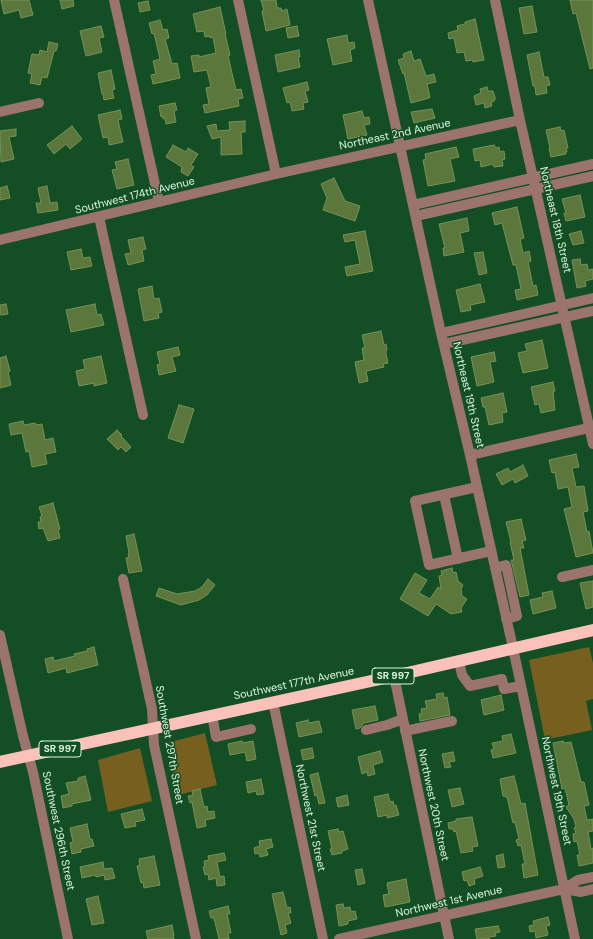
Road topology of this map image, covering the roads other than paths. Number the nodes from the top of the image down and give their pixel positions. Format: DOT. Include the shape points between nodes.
graph roads {
  1 [pos="114,0"];
  2 [pos="238,0"];
  3 [pos="368,0"];
  4 [pos="495,0"];
  5 [pos="39,102"];
  6 [pos="0,112"];
  7 [pos="520,120"];
  8 [pos="401,147"];
  9 [pos="593,164"];
  10 [pos="276,174"];
  11 [pos="593,176"];
  12 [pos="533,178"];
  13 [pos="536,189"];
  14 [pos="159,202"];
  15 [pos="413,205"];
  16 [pos="416,216"];
  17 [pos="99,217"];
  18 [pos="0,240"];
  19 [pos="593,298"];
  20 [pos="562,306"];
  21 [pos="593,311"];
  22 [pos="565,317"];
  23 [pos="441,333"];
  24 [pos="444,344"];
  25 [pos="143,415"];
  26 [pos="591,427"];
  27 [pos="593,444"];
  28 [pos="470,455"];
  29 [pos="477,487"];
  30 [pos="444,494"];
  31 [pos="491,551"];
  32 [pos="458,559"];
  33 [pos="593,570"];
  34 [pos="562,577"];
  35 [pos="123,579"];
  36 [pos="593,630"];
  37 [pos="0,635"];
  38 [pos="513,648"];
  39 [pos="459,661"];
  40 [pos="394,676"];
  41 [pos="521,686"];
  42 [pos="273,702"];
  43 [pos="212,715"];
  44 [pos="403,719"];
  45 [pos="452,721"];
  46 [pos="153,728"];
  47 [pos="250,729"];
  48 [pos="366,730"];
  49 [pos="405,731"];
  50 [pos="28,755"];
  51 [pos="0,762"];
  52 [pos="593,877"];
  53 [pos="564,889"];
  54 [pos="593,889"];
  55 [pos="444,916"];
  56 [pos="68,939"];
  57 [pos="196,939"];
  58 [pos="323,939"];
  59 [pos="339,939"];
  60 [pos="449,939"];
  61 [pos="575,939"];
  1 -- 14 [label="street"];
  2 -- 10 [label="street"];
  3 -- 8 [label="street, Northeast 19th Street"];
  4 -- 7 [label="street, Northeast 18th Street"];
  5 -- 6 [label="street"];
  7 -- 8 [label="street, Northeast 2nd Avenue"];
  7 -- 12 [label="street, Northeast 18th Street"];
  8 -- 10 [label="street, Northeast 2nd Avenue"];
  8 -- 15 [label="street, Northeast 19th Street"];
  9 -- 12 [label="street"];
  10 -- 14 [label="street, Southwest 174th Avenue"];
  11 -- 13 [label="street"];
  12 -- 13 [label="street, Northeast 18th Street"];
  12 -- 15 [label="street"];
  13 -- 16 [label="street"];
  13 -- 20 [label="street, Northeast 18th Street"];
  14 -- 17 [label="street, Southwest 174th Avenue"];
  15 -- 16 [label="street, Northeast 19th Street"];
  16 -- 23 [label="street, Northeast 19th Street"];
  17 -- 18 [label="street, Southwest 174th Avenue"];
  17 -- 25 [label="street"];
  19 -- 20 [label="street"];
  20 -- 22 [label="street, Northeast 18th Street"];
  20 -- 23 [label="street"];
  21 -- 22 [label="street"];
  22 -- 24 [label="street"];
  22 -- 26 [label="street, Northeast 18th Street"];
  23 -- 24 [label="street, Northeast 19th Street"];
  24 -- 28 [label="street, Northeast 19th Street"];
  26 -- 27 [label="street, Northeast 18th Street"];
  26 -- 28 [label="street"];
  28 -- 29 [label="street, Northeast 19th Street"];
  29 -- 30 [label="street"];
  29 -- 31 [label="street, Northeast 19th Street"];
  30 -- 32 [label="street"];
  30 -- 32 [label="street" via="415,501 429,565"];
  31 -- 32 [label="street"];
  31 -- 38 [label="street, Northeast 19th Street"];
  33 -- 34 [label="street"];
  35 -- 46 [label="street, Southwest 297th Street" via="152,709"];
  36 -- 38 [label="highway, Southwest 177th Avenue / SR 997"];
  37 -- 50 [label="street, Southwest 296th Street"];
  38 -- 39 [label="highway, Southwest 177th Avenue / SR 997"];
  38 -- 41 [label="street, Northwest 19th Street"];
  39 -- 40 [label="highway, Southwest 177th Avenue / SR 997"];
  39 -- 41 [label="street" via="462,675 470,686 502,679 504,689"];
  40 -- 42 [label="highway, Southwest 177th Avenue / SR 997"];
  40 -- 44 [label="street, Northwest 20th Street"];
  41 -- 53 [label="street, Northwest 19th Street"];
  42 -- 43 [label="highway, Southwest 177th Avenue / SR 997"];
  42 -- 58 [label="street, Northwest 21st Street"];
  43 -- 46 [label="highway, Southwest 177th Avenue / SR 997"];
  43 -- 47 [label="street" via="216,737"];
  44 -- 48 [label="street"];
  44 -- 49 [label="street, Northwest 20th Street"];
  45 -- 49 [label="street"];
  46 -- 50 [label="highway, Southwest 177th Avenue / SR 997"];
  46 -- 57 [label="street, Southwest 297th Street" via="154,745"];
  49 -- 55 [label="street, Northwest 20th Street"];
  50 -- 51 [label="highway, Southwest 177th Avenue / SR 997"];
  50 -- 56 [label="street, Southwest 296th Street"];
  52 -- 53 [label="street, Northwest 1st Avenue" via="578,880"];
  53 -- 54 [label="street, Northwest 1st Avenue" via="581,892"];
  53 -- 55 [label="street, Northwest 1st Avenue"];
  53 -- 61 [label="street, Northwest 19th Street"];
  55 -- 59 [label="street, Northwest 1st Avenue"];
  55 -- 60 [label="street, Northwest 20th Street"];
}
